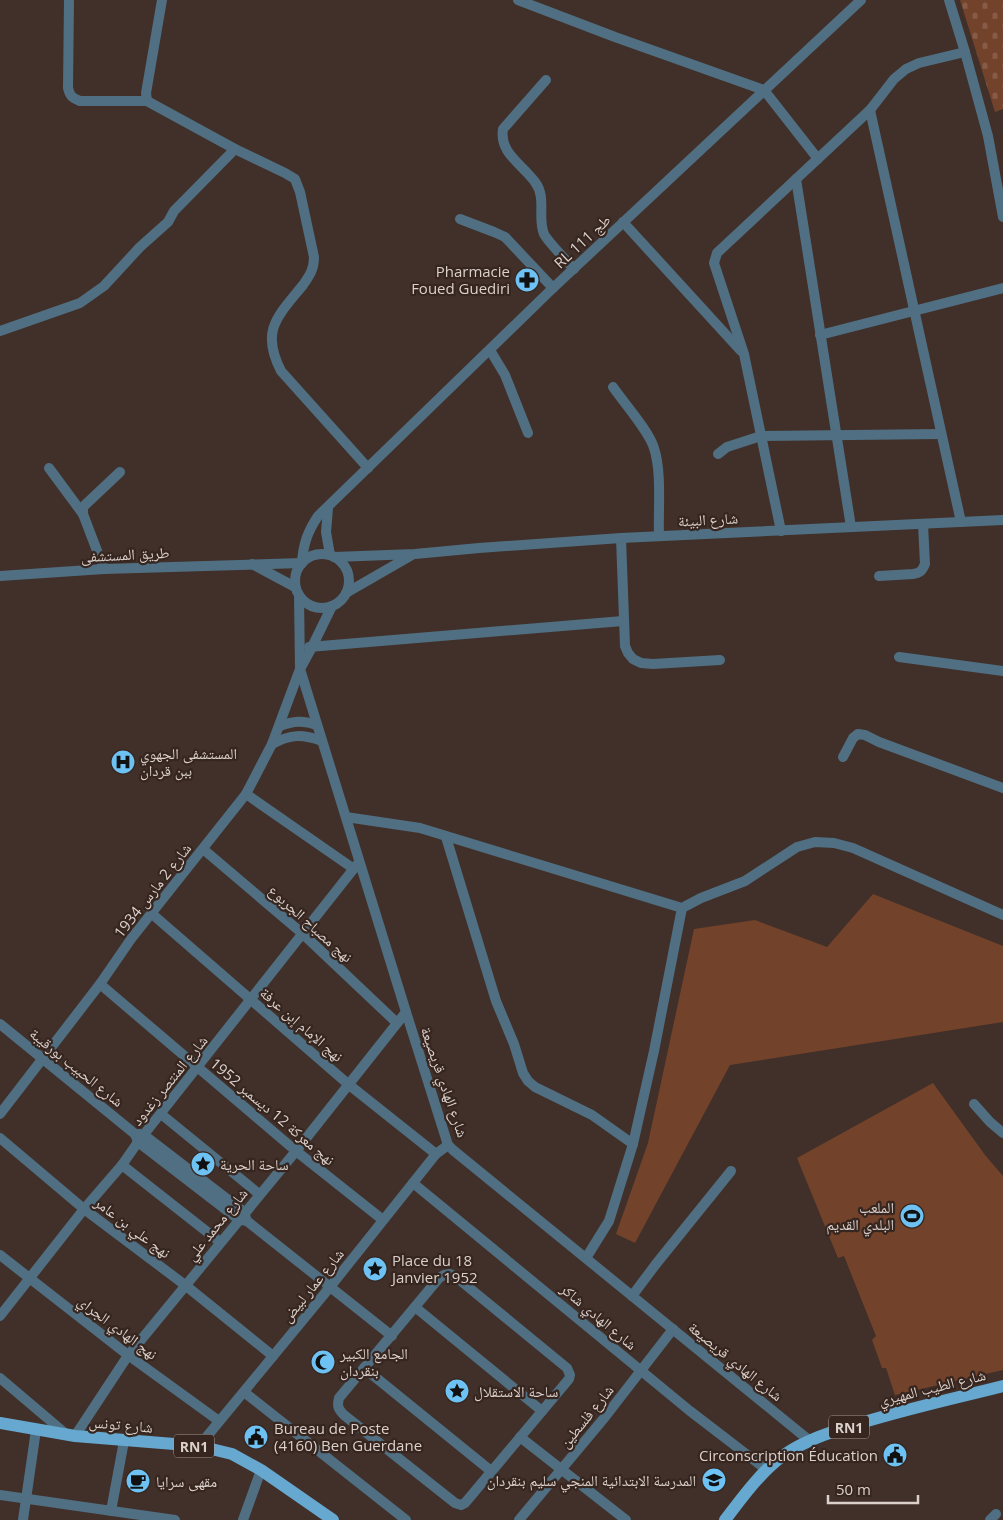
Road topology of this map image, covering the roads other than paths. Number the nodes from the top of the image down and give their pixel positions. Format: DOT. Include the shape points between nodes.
graph roads {
  1 [pos="69,0"];
  2 [pos="162,0"];
  3 [pos="518,0"];
  4 [pos="861,0"];
  5 [pos="949,0"];
  6 [pos="965,52"];
  7 [pos="546,80"];
  8 [pos="764,90"];
  9 [pos="147,101"];
  10 [pos="870,110"];
  11 [pos="235,149"];
  12 [pos="818,159"];
  13 [pos="796,179"];
  14 [pos="1003,217"];
  15 [pos="460,219"];
  16 [pos="623,222"];
  17 [pos="574,269"];
  18 [pos="553,288"];
  19 [pos="1003,288"];
  20 [pos="914,310"];
  21 [pos="0,331"];
  22 [pos="820,335"];
  23 [pos="490,350"];
  24 [pos="744,354"];
  25 [pos="613,388"];
  26 [pos="528,433"];
  27 [pos="942,434"];
  28 [pos="761,436"];
  29 [pos="836,436"];
  30 [pos="718,454"];
  31 [pos="49,468"];
  32 [pos="368,468"];
  33 [pos="120,472"];
  34 [pos="328,508"];
  35 [pos="83,514"];
  36 [pos="1003,520"];
  37 [pos="961,522"];
  38 [pos="923,524"];
  39 [pos="851,527"];
  40 [pos="780,531"];
  41 [pos="659,536"];
  42 [pos="621,538"];
  43 [pos="415,554"];
  44 [pos="332,556"];
  45 [pos="302,562"];
  46 [pos="251,564"];
  47 [pos="104,569"];
  48 [pos="0,576"];
  49 [pos="879,576"];
  50 [pos="297,591"];
  51 [pos="346,593"];
  52 [pos="332,606"];
  53 [pos="623,621"];
  54 [pos="300,647"];
  55 [pos="312,647"];
  56 [pos="899,657"];
  57 [pos="720,660"];
  58 [pos="300,669"];
  59 [pos="1003,671"];
  60 [pos="317,724"];
  61 [pos="280,726"];
  62 [pos="322,742"];
  63 [pos="272,744"];
  64 [pos="843,757"];
  65 [pos="1003,788"];
  66 [pos="246,794"];
  67 [pos="346,817"];
  68 [pos="446,837"];
  69 [pos="203,848"];
  70 [pos="357,866"];
  71 [pos="682,908"];
  72 [pos="151,913"];
  73 [pos="1003,915"];
  74 [pos="303,934"];
  75 [pos="100,984"];
  76 [pos="252,1000"];
  77 [pos="406,1012"];
  78 [pos="397,1023"];
  79 [pos="0,1024"];
  80 [pos="43,1059"];
  81 [pos="198,1068"];
  82 [pos="348,1084"];
  83 [pos="974,1104"];
  84 [pos="0,1114"];
  85 [pos="161,1114"];
  86 [pos="1003,1133"];
  87 [pos="139,1137"];
  88 [pos="0,1138"];
  89 [pos="633,1144"];
  90 [pos="448,1145"];
  91 [pos="296,1151"];
  92 [pos="436,1154"];
  93 [pos="122,1165"];
  94 [pos="732,1171"];
  95 [pos="413,1183"];
  96 [pos="260,1194"];
  97 [pos="84,1209"];
  98 [pos="243,1218"];
  99 [pos="383,1220"];
  100 [pos="220,1242"];
  101 [pos="0,1255"];
  102 [pos="586,1258"];
  103 [pos="29,1277"];
  104 [pos="185,1285"];
  105 [pos="330,1287"];
  106 [pos="632,1296"];
  107 [pos="415,1307"];
  108 [pos="0,1316"];
  109 [pos="673,1329"];
  110 [pos="392,1336"];
  111 [pos="128,1355"];
  112 [pos="273,1356"];
  113 [pos="364,1368"];
  114 [pos="641,1371"];
  115 [pos="0,1378"];
  116 [pos="1003,1386"];
  117 [pos="244,1392"];
  118 [pos="542,1411"];
  119 [pos="220,1421"];
  120 [pos="0,1423"];
  121 [pos="36,1430"];
  122 [pos="71,1435"];
  123 [pos="520,1437"];
  124 [pos="124,1441"];
  125 [pos="810,1441"];
  126 [pos="199,1446"];
  127 [pos="260,1470"];
  128 [pos="562,1470"];
  129 [pos="767,1470"];
  130 [pos="491,1471"];
  131 [pos="0,1494"];
  132 [pos="25,1499"];
  133 [pos="111,1511"];
  134 [pos="23,1520"];
  135 [pos="175,1520"];
  136 [pos="243,1520"];
  137 [pos="333,1520"];
  138 [pos="406,1520"];
  139 [pos="519,1520"];
  140 [pos="626,1520"];
  141 [pos="725,1520"];
  1 -- 9 [label="street" via="69,93 80,101"];
  2 -- 9 [label="street"];
  3 -- 8 [label="street"];
  4 -- 8 [label="street, RL طج 111"];
  5 -- 6 [label="street"];
  6 -- 10 [label="street" via="906,69"];
  6 -- 14 [label="street" via="988,136"];
  7 -- 17 [label="street" via="503,129 502,138 504,146 536,183 541,194 544,235"];
  8 -- 12 [label="street"];
  8 -- 16 [label="street, RL طج 111"];
  9 -- 11 [label="street"];
  10 -- 12 [label="street"];
  10 -- 20 [label="street"];
  11 -- 21 [label="street" via="104,286 80,303"];
  11 -- 32 [label="street" via="294,179 300,192 314,257 309,276 274,324 271,335 275,360 280,371"];
  12 -- 13 [label="street"];
  13 -- 22 [label="street"];
  13 -- 24 [label="street" via="717,253 714,263"];
  15 -- 18 [label="street" via="505,237"];
  16 -- 17 [label="street, RL طج 111"];
  16 -- 24 [label="street"];
  17 -- 18 [label="street, RL طج 111"];
  18 -- 23 [label="street, RL طج 111"];
  19 -- 20 [label="street"];
  20 -- 22 [label="street"];
  20 -- 27 [label="street"];
  22 -- 29 [label="street"];
  23 -- 26 [label="street" via="505,375"];
  23 -- 32 [label="street, RL طج 111"];
  24 -- 28 [label="street"];
  25 -- 41 [label="street" via="654,448"];
  27 -- 29 [label="street"];
  27 -- 37 [label="street"];
  28 -- 29 [label="street"];
  28 -- 30 [label="street" via="727,447"];
  28 -- 40 [label="street"];
  29 -- 39 [label="street"];
  31 -- 35 [label="street"];
  32 -- 34 [label="street, RL طج 111"];
  33 -- 35 [label="street" via="85,505"];
  34 -- 44 [label="street" via="326,532"];
  34 -- 45 [label="street, RL طج 111" via="318,516 308,532"];
  35 -- 47 [label="street"];
  36 -- 37 [label="street, شارع البيئة"];
  37 -- 38 [label="street, شارع البيئة"];
  38 -- 39 [label="street, شارع البيئة"];
  38 -- 49 [label="street" via="923,570 913,574"];
  39 -- 40 [label="street, شارع البيئة"];
  40 -- 41 [label="street, شارع البيئة"];
  41 -- 42 [label="street, شارع البيئة"];
  42 -- 43 [label="street, شارع البيئة"];
  42 -- 53 [label="street"];
  43 -- 44 [label="street, شارع البيئة"];
  43 -- 51 [label="street"];
  44 -- 45 [label="street" via="320,554"];
  44 -- 51 [label="street" via="346,568 349,585"];
  45 -- 46 [label="street, طريق المستشفى"];
  45 -- 50 [label="street" via="295,578"];
  46 -- 47 [label="street, طريق المستشفى"];
  46 -- 50 [label="street"];
  47 -- 48 [label="street, طريق المستشفى"];
  50 -- 52 [label="street" via="313,607"];
  50 -- 54 [label="street"];
  51 -- 52 [label="street"];
  52 -- 55 [label="street"];
  53 -- 55 [label="street"];
  53 -- 57 [label="street" via="625,646 633,659 641,663"];
  54 -- 55 [label="street"];
  54 -- 58 [label="street"];
  55 -- 58 [label="street"];
  56 -- 59 [label="street"];
  58 -- 60 [label="street, شارع الهادي قريصيعة"];
  58 -- 61 [label="street, شارع 2 مارس 1934"];
  60 -- 61 [label="street" via="298,721"];
  60 -- 62 [label="street, شارع الهادي قريصيعة"];
  61 -- 63 [label="street, شارع 2 مارس 1934"];
  62 -- 63 [label="street" via="297,736"];
  62 -- 67 [label="street, شارع الهادي قريصيعة"];
  63 -- 66 [label="street, شارع 2 مارس 1934"];
  64 -- 65 [label="street" via="853,738 858,734 865,735"];
  66 -- 69 [label="street, شارع 2 مارس 1934"];
  66 -- 70 [label="street"];
  67 -- 68 [label="street" via="420,828"];
  67 -- 70 [label="street, شارع الهادي قريصيعة"];
  68 -- 71 [label="street"];
  68 -- 89 [label="street" via="496,1001 528,1081 592,1115"];
  69 -- 72 [label="street, شارع 2 مارس 1934"];
  69 -- 74 [label="street, نهج مصباح الجربوع"];
  70 -- 74 [label="street, شارع المنتصر زغدود"];
  70 -- 77 [label="street, شارع الهادي قريصيعة"];
  71 -- 73 [label="street" via="745,882 796,847 815,842 853,848"];
  71 -- 89 [label="street"];
  72 -- 75 [label="street, شارع 2 مارس 1934"];
  72 -- 76 [label="street, نهج الإمام إبن عرفة"];
  74 -- 76 [label="street, شارع المنتصر زغدود"];
  74 -- 78 [label="street, نهج مصباح الجربوع"];
  75 -- 80 [label="street, شارع 2 مارس 1934"];
  75 -- 81 [label="street, نهج معركة 12 ديسمبر 1952"];
  76 -- 81 [label="street, شارع المنتصر زغدود"];
  76 -- 82 [label="street, نهج الإمام إبن عرفة"];
  77 -- 78 [label="street, شارع محمد علي"];
  77 -- 90 [label="street, شارع الهادي قريصيعة"];
  78 -- 82 [label="street, شارع محمد علي"];
  79 -- 80 [label="street, شارع الحبيب بورقيبة"];
  80 -- 84 [label="street, شارع 2 مارس 1934"];
  80 -- 87 [label="street, شارع الحبيب بورقيبة"];
  81 -- 85 [label="street, شارع المنتصر زغدود"];
  81 -- 91 [label="street, نهج معركة 12 ديسمبر 1952"];
  82 -- 91 [label="street, شارع محمد علي"];
  82 -- 92 [label="street, نهج الإمام إبن عرفة"];
  83 -- 86 [label="street"];
  85 -- 87 [label="street, شارع المنتصر زغدود"];
  85 -- 96 [label="street"];
  87 -- 93 [label="street, شارع المنتصر زغدود"];
  87 -- 98 [label="street, شارع الحبيب بورقيبة"];
  88 -- 97 [label="street, نهج علي بن عامر"];
  89 -- 102 [label="street" via="609,1221"];
  90 -- 92 [label="street, شارع عمار لبيض"];
  90 -- 102 [label="street, شارع الهادي قريصيعة"];
  91 -- 96 [label="street, شارع محمد علي"];
  91 -- 99 [label="street, نهج معركة 12 ديسمبر 1952"];
  92 -- 95 [label="street, شارع عمار لبيض"];
  93 -- 97 [label="street, شارع المنتصر زغدود"];
  93 -- 100 [label="street"];
  94 -- 106 [label="street"];
  95 -- 99 [label="street, شارع عمار لبيض"];
  95 -- 114 [label="street, شارع الهادي شاكر"];
  96 -- 98 [label="street, شارع محمد علي"];
  97 -- 103 [label="street, شارع المنتصر زغدود"];
  97 -- 104 [label="street, نهج علي بن عامر"];
  98 -- 100 [label="street, شارع محمد علي"];
  98 -- 105 [label="street, شارع الحبيب بورقيبة"];
  99 -- 105 [label="street, شارع عمار لبيض"];
  100 -- 104 [label="street, شارع محمد علي"];
  101 -- 103 [label="street, نهج الهادي الجراي"];
  102 -- 106 [label="street, شارع الهادي قريصيعة"];
  103 -- 108 [label="street, شارع المنتصر زغدود"];
  103 -- 111 [label="street, نهج الهادي الجراي"];
  104 -- 111 [label="street, شارع محمد علي"];
  104 -- 112 [label="street, نهج علي بن عامر"];
  105 -- 110 [label="street, شارع الحبيب بورقيبة"];
  105 -- 112 [label="street, شارع عمار لبيض"];
  106 -- 109 [label="street, شارع الهادي قريصيعة"];
  107 -- 110 [label="street"];
  107 -- 118 [label="street"];
  107 -- 118 [label="street" via="439,1278 450,1274 456,1277 569,1372 569,1379"];
  109 -- 114 [label="street, شارع فلسطين"];
  109 -- 125 [label="street, شارع الهادي قريصيعة"];
  110 -- 113 [label="street"];
  111 -- 119 [label="street, نهج الهادي الجراي"];
  111 -- 122 [label="street, شارع محمد علي"];
  112 -- 117 [label="street, شارع عمار لبيض"];
  113 -- 130 [label="street"];
  113 -- 130 [label="street" via="339,1398 339,1410 399,1460 458,1505 464,1503"];
  114 -- 128 [label="street, شارع فلسطين"];
  114 -- 129 [label="street, شارع الهادي شاكر"];
  115 -- 122 [label="street"];
  116 -- 125 [label="main road, شارع الطيب المهيري / RN1" via="882,1416"];
  117 -- 119 [label="street, شارع عمار لبيض"];
  117 -- 138 [label="street"];
  118 -- 123 [label="street"];
  119 -- 126 [label="street, شارع عمار لبيض"];
  120 -- 121 [label="main road, RN1"];
  121 -- 122 [label="main road, شارع تونس / RN1"];
  121 -- 132 [label="street"];
  122 -- 124 [label="main road, شارع تونس / RN1"];
  123 -- 128 [label="street"];
  123 -- 130 [label="street"];
  124 -- 126 [label="main road, شارع تونس / RN1"];
  124 -- 133 [label="street"];
  125 -- 129 [label="main road, شارع الطيب المهيري / RN1" via="784,1455"];
  126 -- 127 [label="main road, شارع تونس / RN1" via="232,1454"];
  127 -- 136 [label="street"];
  127 -- 137 [label="main road, شارع تونس / RN1"];
  128 -- 139 [label="street, شارع فلسطين"];
  128 -- 140 [label="street"];
  129 -- 141 [label="main road, شارع الطيب المهيري / RN1"];
  131 -- 132 [label="street"];
  132 -- 133 [label="street"];
  132 -- 134 [label="street"];
  133 -- 135 [label="street"];
}
